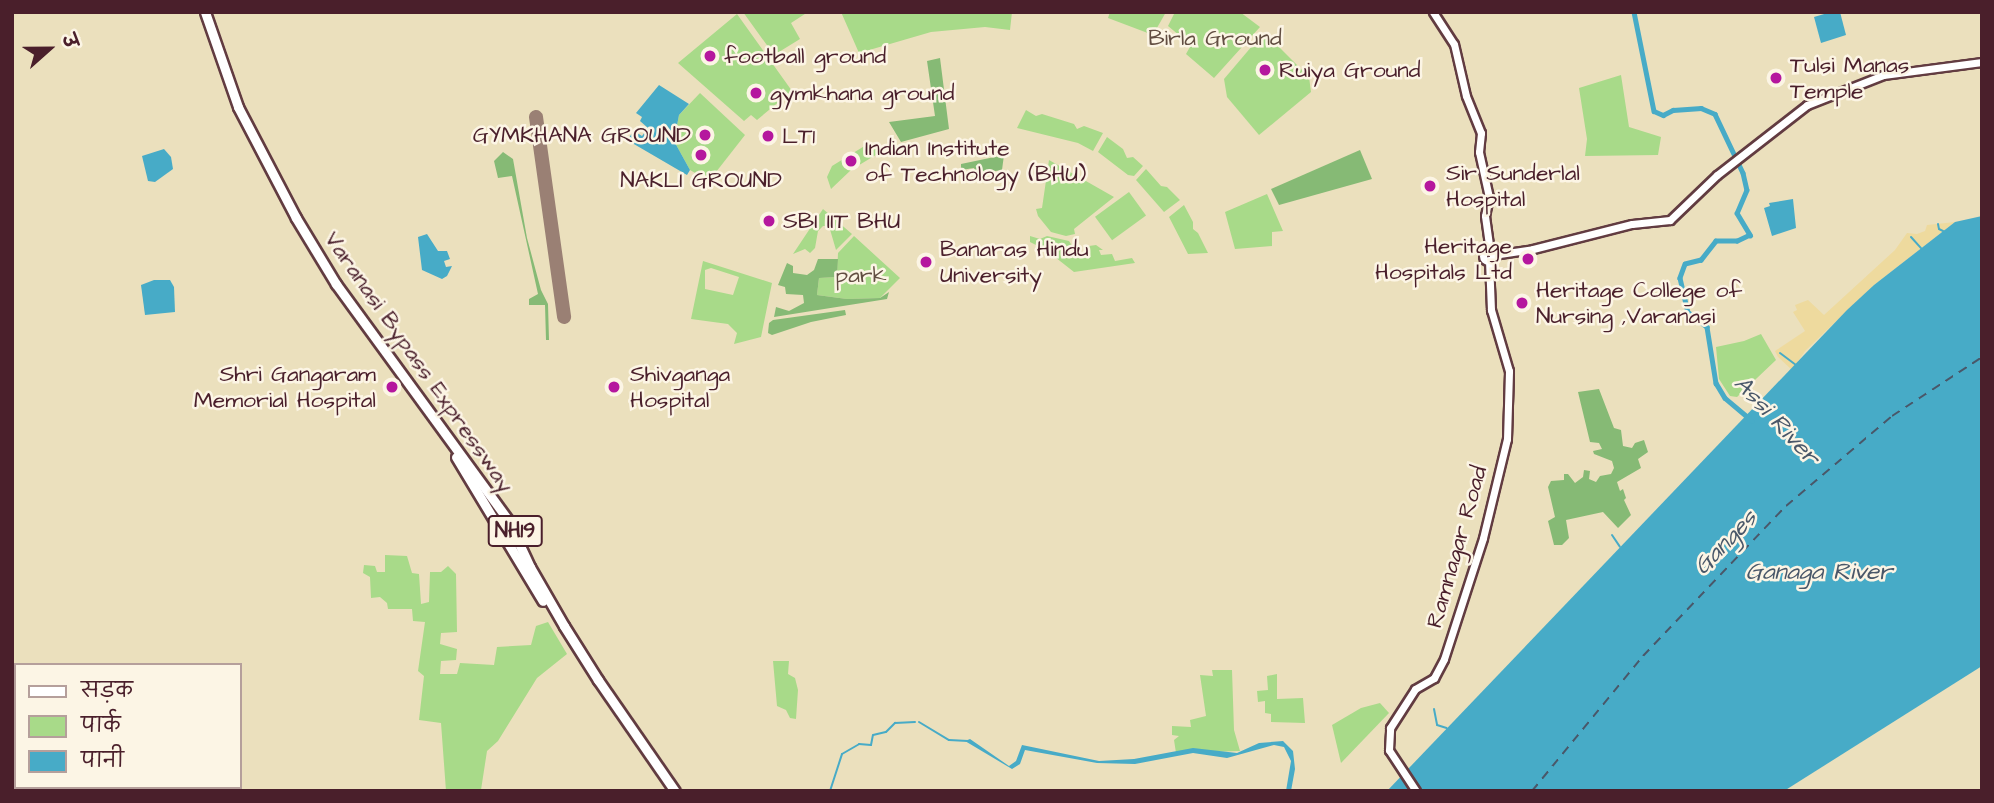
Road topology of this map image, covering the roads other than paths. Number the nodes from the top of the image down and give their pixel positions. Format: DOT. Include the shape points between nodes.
graph roads {
  1 [pos="203,12"];
  2 [pos="1431,12"];
  3 [pos="1982,64"];
  4 [pos="1489,256"];
  5 [pos="333,282"];
  6 [pos="673,791"];
  7 [pos="1416,791"];
  1 -- 5 [label="highway, Varanasi Bypass Expressway / NH19" via="254,144"];
  2 -- 4 [label="main road, Ramnagar Road" via="1452,47 1479,134"];
  3 -- 4 [label="main road" via="1874,82 1804,110 1745,155 1672,222"];
  4 -- 7 [label="main road, Ramnagar Road" via="1492,310 1507,371 1509,423 1499,478 1441,663 1434,678 1415,689 1390,728 1392,757"];
  5 -- 6 [label="highway, Varanasi Bypass Expressway / NH19" via="444,438 545,605"];
  5 -- 6 [label="highway, Varanasi Bypass Expressway / NH19" via="509,520 571,637"];
}
